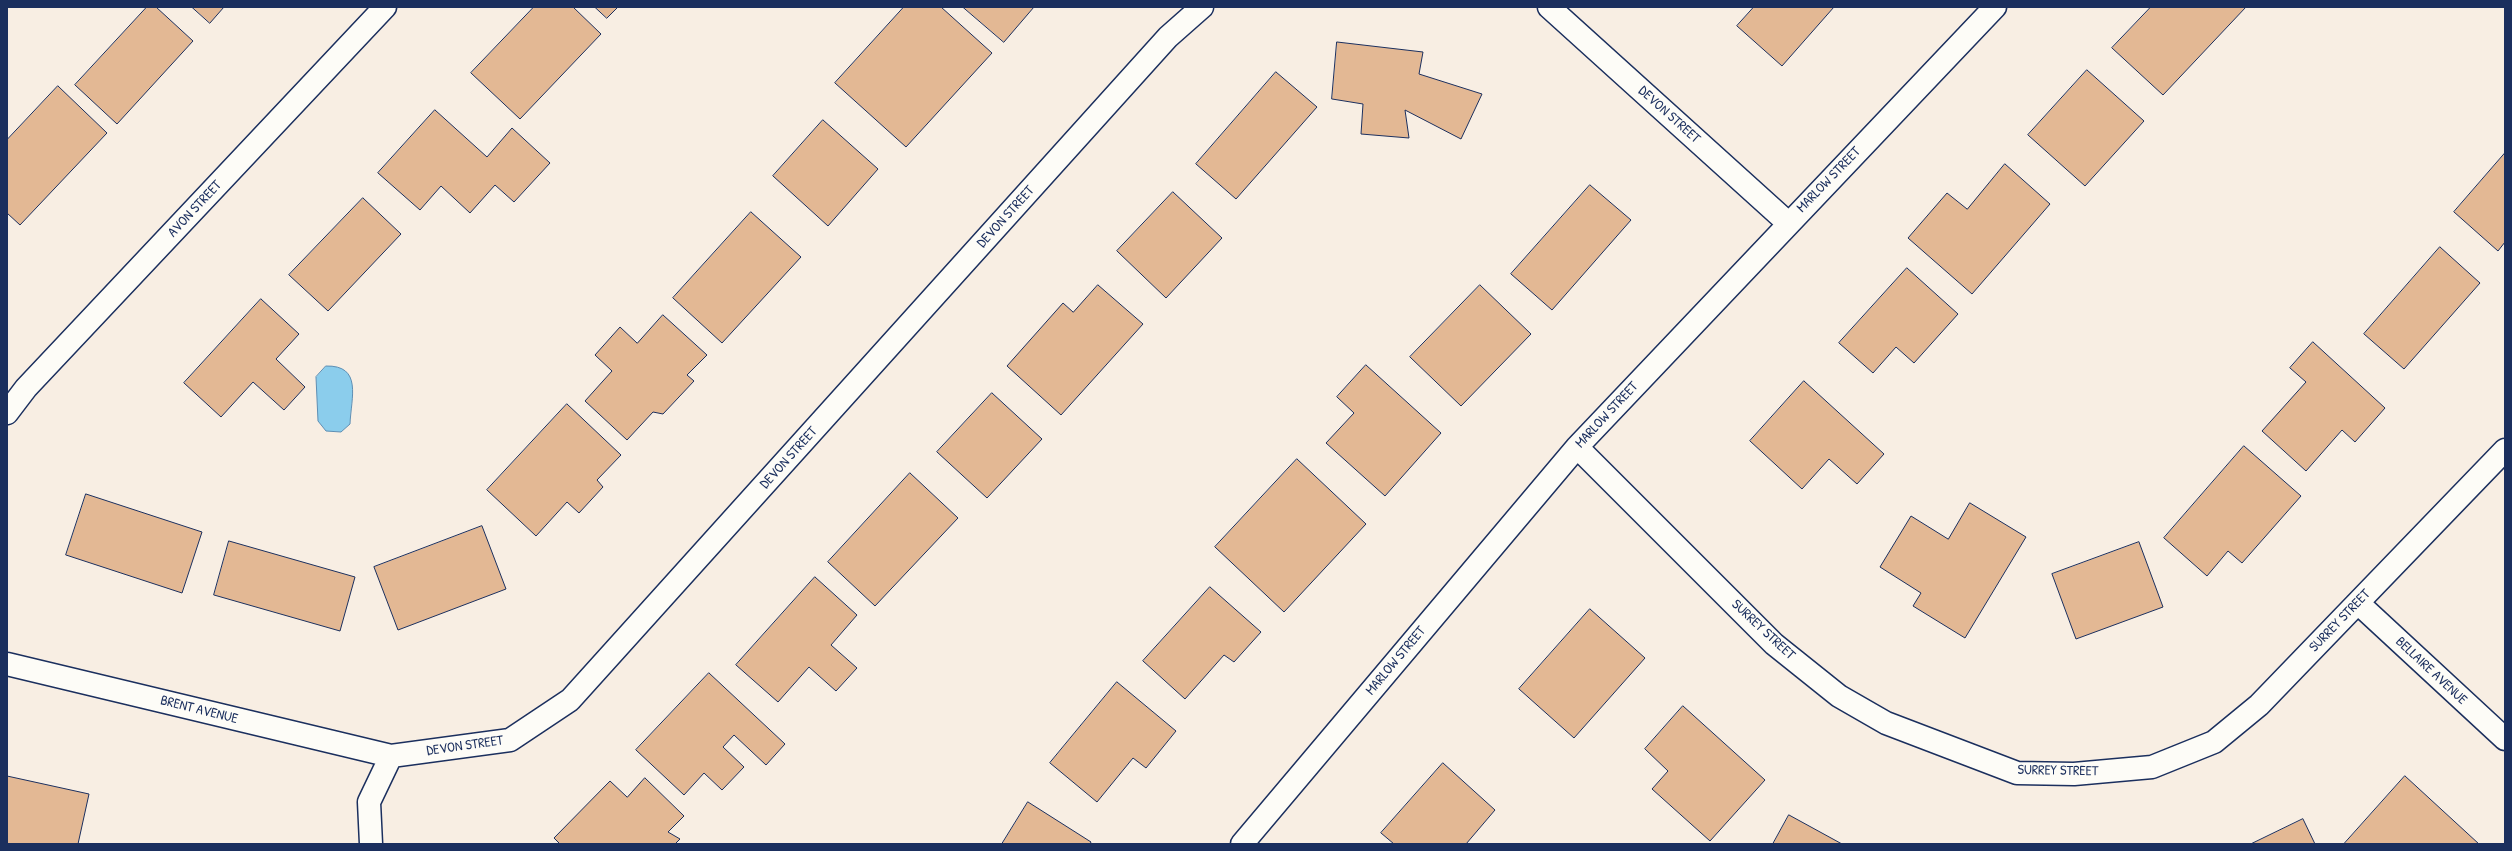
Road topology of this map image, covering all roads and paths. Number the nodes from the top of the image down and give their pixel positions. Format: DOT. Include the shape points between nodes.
graph roads {
  1 [pos="385,7"];
  2 [pos="1202,7"];
  3 [pos="1549,7"];
  4 [pos="1995,7"];
  5 [pos="1788,223"];
  6 [pos="7,413"];
  7 [pos="1577,447"];
  8 [pos="2505,450"];
  9 [pos="2358,603"];
  10 [pos="7,664"];
  11 [pos="2505,739"];
  12 [pos="391,756"];
  13 [pos="371,844"];
  14 [pos="1242,844"];
  1 -- 6 [label="street, AVON STREET" via="26,388"];
  2 -- 12 [label="street, DEVON STREET" via="1163,43 570,700 510,740"];
  3 -- 5 [label="street, DEVON STREET"];
  4 -- 5 [label="street, MARLOW STREET"];
  5 -- 7 [label="street, MARLOW STREET"];
  7 -- 9 [label="street, SURREY STREET" via="1774,644 1839,696 1886,723 2017,773 2074,774 2152,767 2214,742 2259,705"];
  7 -- 14 [label="street, MARLOW STREET"];
  8 -- 9 [label="street, SURREY STREET"];
  9 -- 11 [label="street, BELLAIRE AVENUE"];
  10 -- 12 [label="street, BRENT AVENUE"];
  12 -- 13 [label="street" via="369,802"];
}
